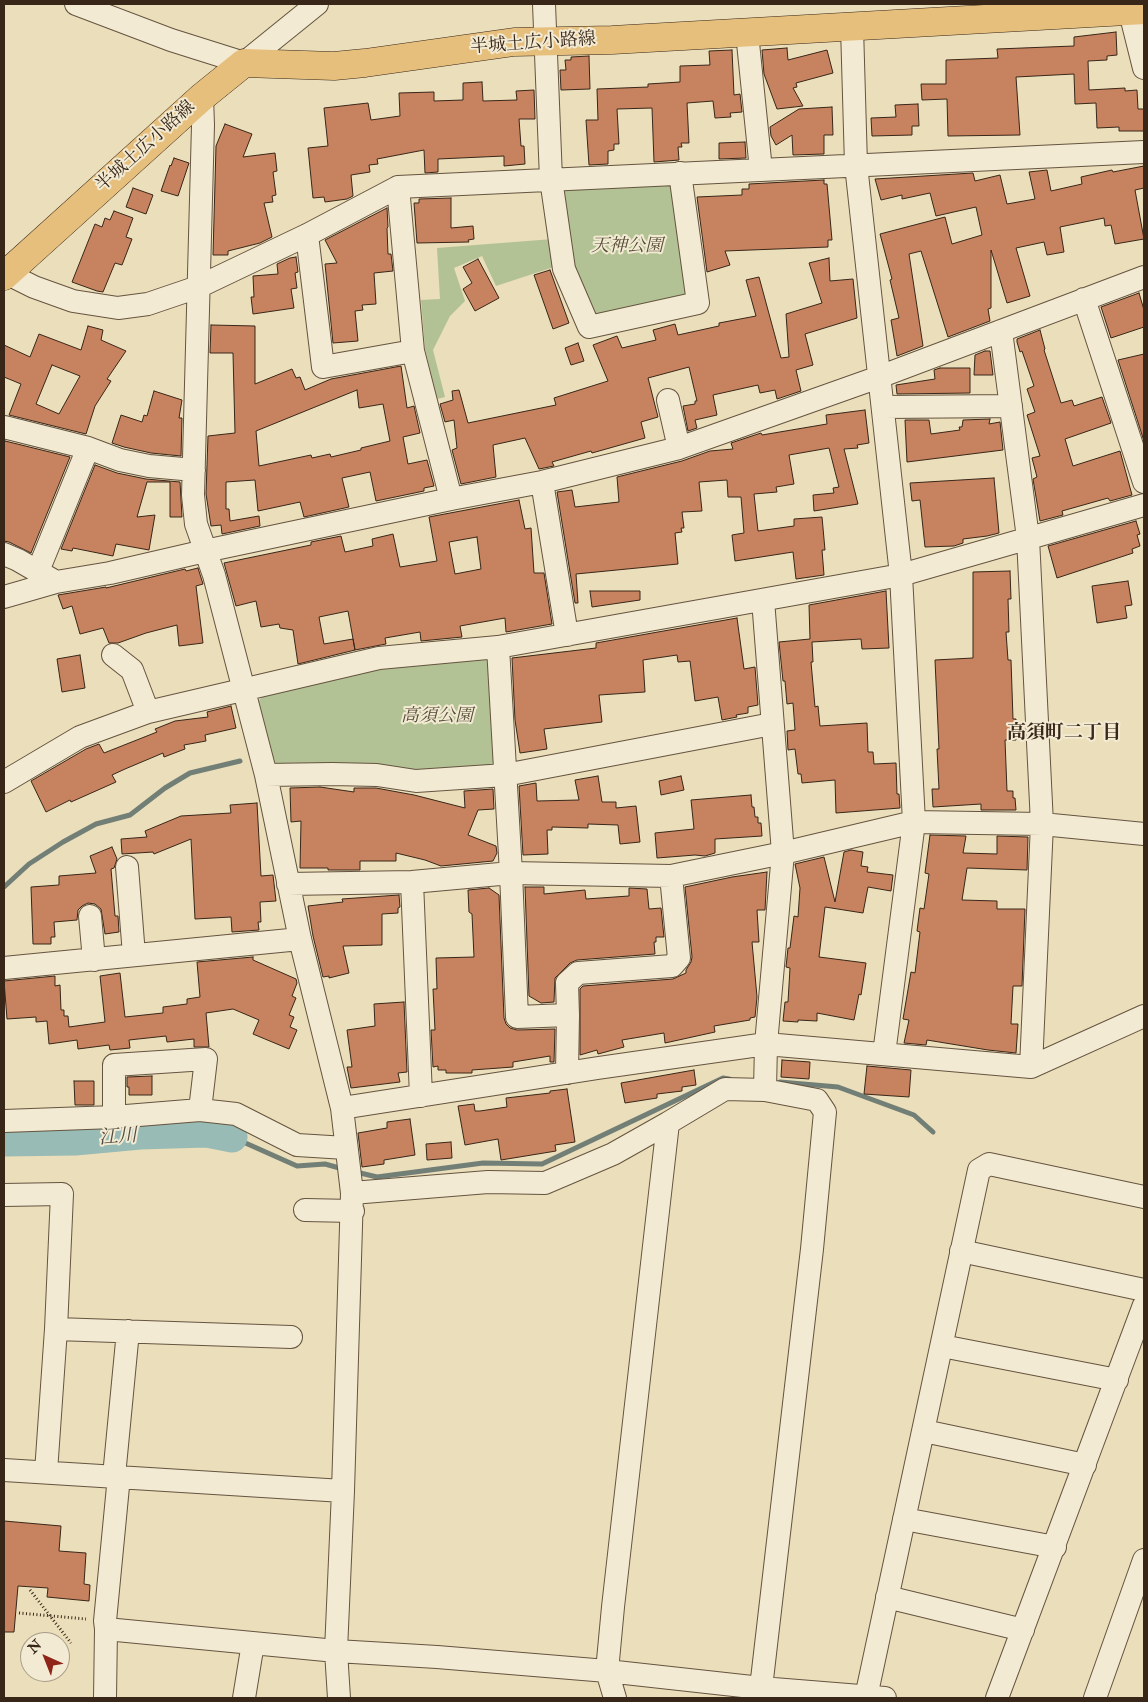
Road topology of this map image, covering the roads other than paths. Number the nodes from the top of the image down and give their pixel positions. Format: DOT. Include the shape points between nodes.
graph roads {
  1 [pos="76,4"];
  2 [pos="317,4"];
  3 [pos="544,4"];
  4 [pos="1134,8"];
  5 [pos="852,27"];
  6 [pos="747,33"];
  7 [pos="546,41"];
  8 [pos="244,63"];
  9 [pos="1144,68"];
  10 [pos="202,98"];
  11 [pos="1144,152"];
  12 [pos="856,165"];
  13 [pos="761,170"];
  14 [pos="680,173"];
  15 [pos="551,179"];
  16 [pos="398,187"];
  17 [pos="307,234"];
  18 [pos="5,274"];
  19 [pos="1144,277"];
  20 [pos="198,287"];
  21 [pos="1084,299"];
  22 [pos="1001,331"];
  23 [pos="413,351"];
  24 [pos="879,377"];
  25 [pos="668,400"];
  26 [pos="1011,406"];
  27 [pos="882,407"];
  28 [pos="4,427"];
  29 [pos="88,448"];
  30 [pos="679,448"];
  31 [pos="194,470"];
  32 [pos="542,482"];
  33 [pos="1144,482"];
  34 [pos="451,499"];
  35 [pos="1144,505"];
  36 [pos="1028,538"];
  37 [pos="205,551"];
  38 [pos="4,554"];
  39 [pos="901,575"];
  40 [pos="47,577"];
  41 [pos="4,596"];
  42 [pos="763,600"];
  43 [pos="567,635"];
  44 [pos="498,647"];
  45 [pos="113,655"];
  46 [pos="244,691"];
  47 [pos="148,712"];
  48 [pos="772,724"];
  49 [pos="266,775"];
  50 [pos="505,775"];
  51 [pos="4,782"];
  52 [pos="914,822"];
  53 [pos="1042,824"];
  54 [pos="1144,834"];
  55 [pos="783,854"];
  56 [pos="127,867"];
  57 [pos="511,873"];
  58 [pos="671,876"];
  59 [pos="412,882"];
  60 [pos="288,884"];
  61 [pos="90,916"];
  62 [pos="300,939"];
  63 [pos="134,955"];
  64 [pos="94,960"];
  65 [pos="4,968"];
  66 [pos="568,1015"];
  67 [pos="1144,1016"];
  68 [pos="766,1044"];
  69 [pos="884,1054"];
  70 [pos="1031,1067"];
  71 [pos="567,1073"];
  72 [pos="766,1090"];
  73 [pos="421,1096"];
  74 [pos="342,1108"];
  75 [pos="200,1110"];
  76 [pos="114,1117"];
  77 [pos="4,1121"];
  78 [pos="668,1123"];
  79 [pos="346,1148"];
  80 [pos="4,1195"];
  81 [pos="1144,1197"];
  82 [pos="352,1202"];
  83 [pos="305,1210"];
  84 [pos="961,1251"];
  85 [pos="1144,1290"];
  86 [pos="1144,1305"];
  87 [pos="56,1329"];
  88 [pos="128,1331"];
  89 [pos="292,1337"];
  90 [pos="942,1346"];
  91 [pos="1117,1380"];
  92 [pos="924,1431"];
  93 [pos="1085,1465"];
  94 [pos="4,1470"];
  95 [pos="46,1472"];
  96 [pos="117,1476"];
  97 [pos="343,1491"];
  98 [pos="904,1519"];
  99 [pos="1055,1547"];
  100 [pos="1144,1560"];
  101 [pos="887,1597"];
  102 [pos="106,1625"];
  103 [pos="1023,1630"];
  104 [pos="253,1643"];
  105 [pos="336,1651"];
  106 [pos="607,1671"];
  107 [pos="761,1688"];
  108 [pos="105,1698"];
  109 [pos="244,1698"];
  110 [pos="339,1698"];
  111 [pos="615,1698"];
  112 [pos="876,1698"];
  113 [pos="997,1698"];
  114 [pos="1095,1698"];
  1 -- 8 [label="street"];
  2 -- 8 [label="street"];
  3 -- 7 [label="street"];
  4 -- 5 [label="main road, 半城土広小路線"];
  4 -- 9 [label="street"];
  5 -- 6 [label="main road, 半城土広小路線"];
  5 -- 12 [label="street"];
  6 -- 7 [label="main road, 半城土広小路線"];
  6 -- 13 [label="street"];
  7 -- 8 [label="main road, 半城土広小路線" via="514,42 334,66"];
  7 -- 15 [label="street"];
  8 -- 10 [label="main road, 半城土広小路線"];
  10 -- 18 [label="main road, 半城土広小路線"];
  10 -- 20 [label="street"];
  11 -- 12 [label="street"];
  12 -- 13 [label="street"];
  12 -- 24 [label="street"];
  13 -- 14 [label="street"];
  14 -- 15 [label="street"];
  14 -- 15 [label="street" via="698,303 589,327 564,269"];
  15 -- 16 [label="street"];
  16 -- 17 [label="street"];
  16 -- 23 [label="street"];
  17 -- 20 [label="street"];
  17 -- 23 [label="street" via="323,367"];
  18 -- 20 [label="street" via="73,301 118,308 148,304"];
  19 -- 21 [label="street"];
  20 -- 31 [label="street"];
  21 -- 22 [label="street"];
  21 -- 33 [label="street"];
  22 -- 24 [label="street"];
  22 -- 26 [label="street"];
  23 -- 34 [label="street"];
  24 -- 27 [label="street"];
  24 -- 30 [label="street"];
  25 -- 30 [label="street"];
  26 -- 27 [label="street"];
  26 -- 36 [label="street"];
  27 -- 39 [label="street"];
  28 -- 29 [label="street"];
  29 -- 31 [label="street" via="120,460"];
  29 -- 40 [label="street"];
  30 -- 32 [label="street"];
  31 -- 37 [label="street" via="196,524"];
  32 -- 34 [label="street"];
  32 -- 43 [label="street"];
  34 -- 37 [label="street"];
  35 -- 36 [label="street"];
  36 -- 39 [label="street"];
  36 -- 53 [label="street"];
  37 -- 40 [label="street" via="110,573"];
  37 -- 46 [label="street"];
  38 -- 40 [label="street"];
  39 -- 42 [label="street"];
  39 -- 52 [label="street"];
  40 -- 41 [label="street"];
  42 -- 43 [label="street"];
  42 -- 48 [label="street"];
  43 -- 44 [label="street"];
  44 -- 46 [label="street" via="379,658"];
  44 -- 50 [label="street"];
  45 -- 47 [label="street" via="132,670"];
  46 -- 47 [label="street"];
  46 -- 49 [label="street"];
  47 -- 51 [label="street" via="80,737"];
  48 -- 50 [label="street"];
  48 -- 55 [label="street"];
  49 -- 50 [label="street" via="377,775 416,781"];
  49 -- 60 [label="street"];
  50 -- 57 [label="street"];
  52 -- 53 [label="street"];
  52 -- 55 [label="street"];
  52 -- 69 [label="street"];
  53 -- 54 [label="street"];
  53 -- 70 [label="street"];
  55 -- 58 [label="street"];
  55 -- 68 [label="street"];
  56 -- 63 [label="street"];
  57 -- 58 [label="street"];
  57 -- 59 [label="street"];
  57 -- 66 [label="street" via="517,1017"];
  58 -- 66 [label="street" via="678,958 672,966 578,973 567,983"];
  59 -- 60 [label="street"];
  59 -- 73 [label="street"];
  60 -- 62 [label="street"];
  61 -- 64 [label="street"];
  62 -- 63 [label="street"];
  62 -- 74 [label="street"];
  63 -- 64 [label="street"];
  64 -- 65 [label="street"];
  66 -- 71 [label="street"];
  67 -- 70 [label="street"];
  68 -- 69 [label="street"];
  68 -- 71 [label="street"];
  68 -- 72 [label="street"];
  69 -- 70 [label="street"];
  71 -- 73 [label="street"];
  72 -- 78 [label="street" via="726,1089"];
  72 -- 107 [label="street" via="817,1100 825,1112"];
  73 -- 74 [label="street"];
  74 -- 79 [label="street"];
  75 -- 76 [label="street"];
  75 -- 76 [label="street" via="206,1058 114,1065"];
  75 -- 79 [label="street" via="236,1114 297,1145"];
  76 -- 77 [label="street"];
  78 -- 82 [label="street" via="613,1154 545,1182 488,1182"];
  78 -- 106 [label="street"];
  79 -- 82 [label="street"];
  80 -- 87 [label="street" via="62,1194"];
  81 -- 84 [label="street" via="989,1164 979,1170"];
  82 -- 83 [label="street"];
  82 -- 97 [label="street"];
  84 -- 85 [label="street"];
  84 -- 90 [label="street"];
  86 -- 91 [label="street"];
  87 -- 88 [label="street"];
  87 -- 95 [label="street"];
  88 -- 89 [label="street"];
  88 -- 96 [label="street"];
  90 -- 91 [label="street"];
  90 -- 92 [label="street"];
  91 -- 93 [label="street"];
  92 -- 93 [label="street"];
  92 -- 98 [label="street"];
  93 -- 99 [label="street"];
  94 -- 95 [label="street"];
  95 -- 96 [label="street"];
  96 -- 97 [label="street"];
  96 -- 102 [label="street"];
  97 -- 105 [label="street"];
  98 -- 99 [label="street"];
  98 -- 101 [label="street"];
  99 -- 103 [label="street"];
  100 -- 114 [label="street"];
  101 -- 103 [label="street"];
  101 -- 112 [label="street"];
  102 -- 104 [label="street"];
  102 -- 108 [label="street"];
  103 -- 113 [label="street"];
  104 -- 105 [label="street"];
  104 -- 109 [label="street"];
  105 -- 106 [label="street"];
  105 -- 110 [label="street"];
  106 -- 107 [label="street"];
  106 -- 111 [label="street"];
  107 -- 112 [label="street"];
}
